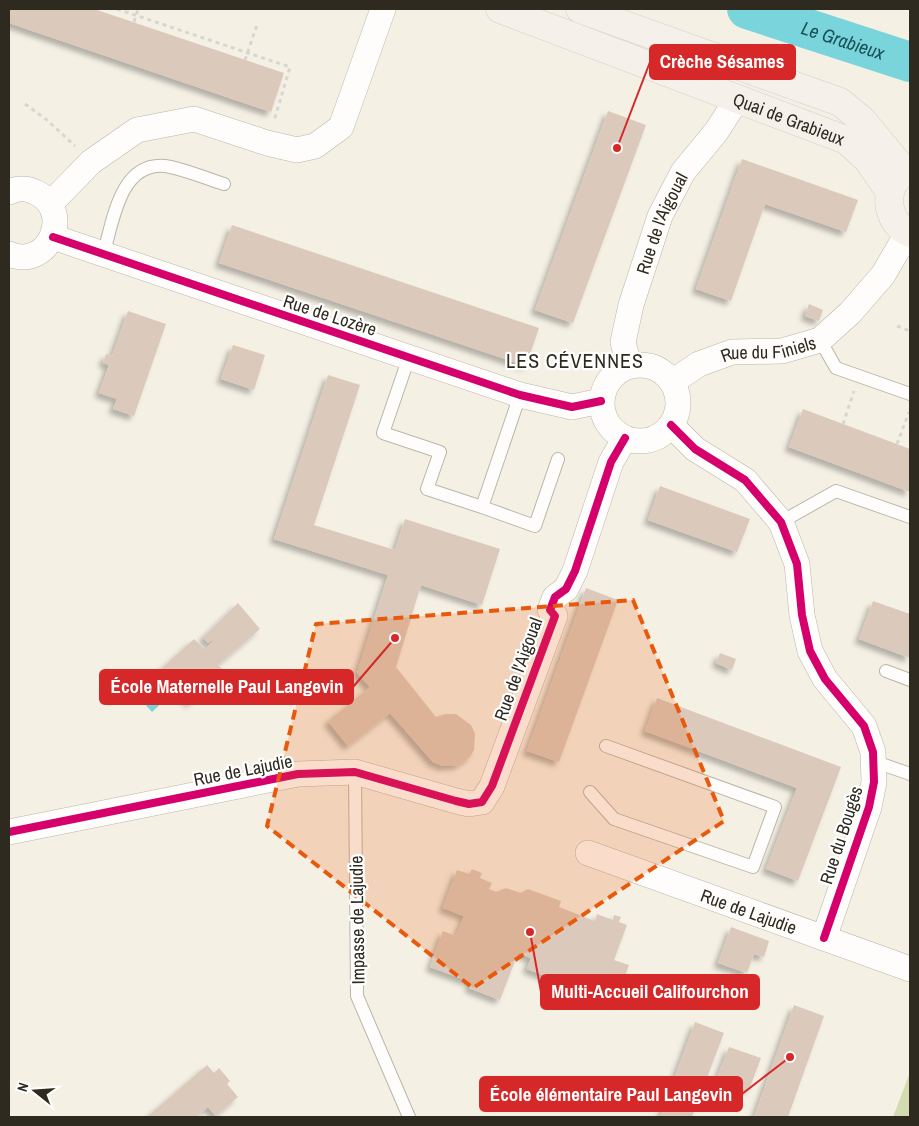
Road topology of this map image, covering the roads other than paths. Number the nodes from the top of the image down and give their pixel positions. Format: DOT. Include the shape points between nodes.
graph roads {
  1 [pos="383,9"];
  2 [pos="500,9"];
  3 [pos="580,9"];
  4 [pos="738,98"];
  5 [pos="902,178"];
  6 [pos="224,184"];
  7 [pos="9,192"];
  8 [pos="50,204"];
  9 [pos="909,233"];
  10 [pos="53,238"];
  11 [pos="9,254"];
  12 [pos="103,255"];
  13 [pos="820,340"];
  14 [pos="409,358"];
  15 [pos="628,366"];
  16 [pos="672,382"];
  17 [pos="910,394"];
  18 [pos="520,395"];
  19 [pos="601,401"];
  20 [pos="670,425"];
  21 [pos="625,438"];
  22 [pos="558,459"];
  23 [pos="482,507"];
  24 [pos="910,517"];
  25 [pos="781,522"];
  26 [pos="886,671"];
  27 [pos="910,680"];
  28 [pos="606,746"];
  29 [pos="874,761"];
  30 [pos="355,772"];
  31 [pos="910,774"];
  32 [pos="590,792"];
  33 [pos="482,802"];
  34 [pos="9,832"];
  35 [pos="588,853"];
  36 [pos="824,938"];
  37 [pos="910,969"];
  38 [pos="409,1117"];
  1 -- 8 [label="street" via="340,127 315,146 297,150 194,119 137,130 91,162"];
  2 -- 4 [label="main road, Quai de Grabieux"];
  3 -- 5 [label="main road, Quai de Grabieux" via="840,102 862,120"];
  4 -- 5 [label="main road, Quai de Grabieux" via="846,140 868,160"];
  4 -- 15 [label="street, Rue de l'Aigoual" via="716,132 683,172 660,216 631,305 623,342"];
  5 -- 9 [label="main road" via="889,206 894,220"];
  6 -- 12 [label="lane" via="164,166 142,170 123,190"];
  7 -- 8 [label="street" via="30,190"];
  8 -- 10 [label="street" via="55,214"];
  9 -- 13 [label="street, Rue du Finiels" via="883,275 850,314"];
  10 -- 11 [label="street" via="37,254 26,257"];
  10 -- 12 [label="street, Rue de Lozère"];
  12 -- 14 [label="street, Rue de Lozère"];
  13 -- 16 [label="street, Rue du Finiels" via="782,351 732,352 699,364"];
  13 -- 17 [label="lane" via="836,368"];
  14 -- 18 [label="street, Rue de Lozère"];
  14 -- 23 [label="lane" via="384,433 440,452 427,488"];
  15 -- 16 [label="street" via="653,366"];
  15 -- 19 [label="street" via="609,379"];
  16 -- 20 [label="street" via="678,404"];
  18 -- 19 [label="street, Rue de Lozère" via="572,407"];
  18 -- 23 [label="lane"];
  19 -- 21 [label="street" via="607,424"];
  20 -- 21 [label="street" via="650,440"];
  20 -- 25 [label="street" via="695,449 745,480"];
  21 -- 33 [label="street, Rue de l'Aigoual" via="611,462 572,577 566,589 555,597 550,610 555,616 492,786"];
  22 -- 23 [label="lane" via="535,526"];
  24 -- 25 [label="lane" via="836,492"];
  25 -- 29 [label="street, Rue du Bougès" via="797,564 802,615 810,651 825,679 864,726"];
  26 -- 27 [label="lane"];
  28 -- 32 [label="lane" via="775,807 753,867 614,819"];
  29 -- 31 [label="lane"];
  29 -- 36 [label="street, Rue du Bougès" via="869,807"];
  30 -- 33 [label="street, Rue de Lajudie" via="456,801"];
  30 -- 34 [label="street, Rue de Lajudie" via="298,774"];
  30 -- 38 [label="lane, Impasse de Lajudie" via="358,996"];
  35 -- 36 [label="street, Rue de Lajudie"];
  36 -- 37 [label="street, Rue de Lajudie"];
}
